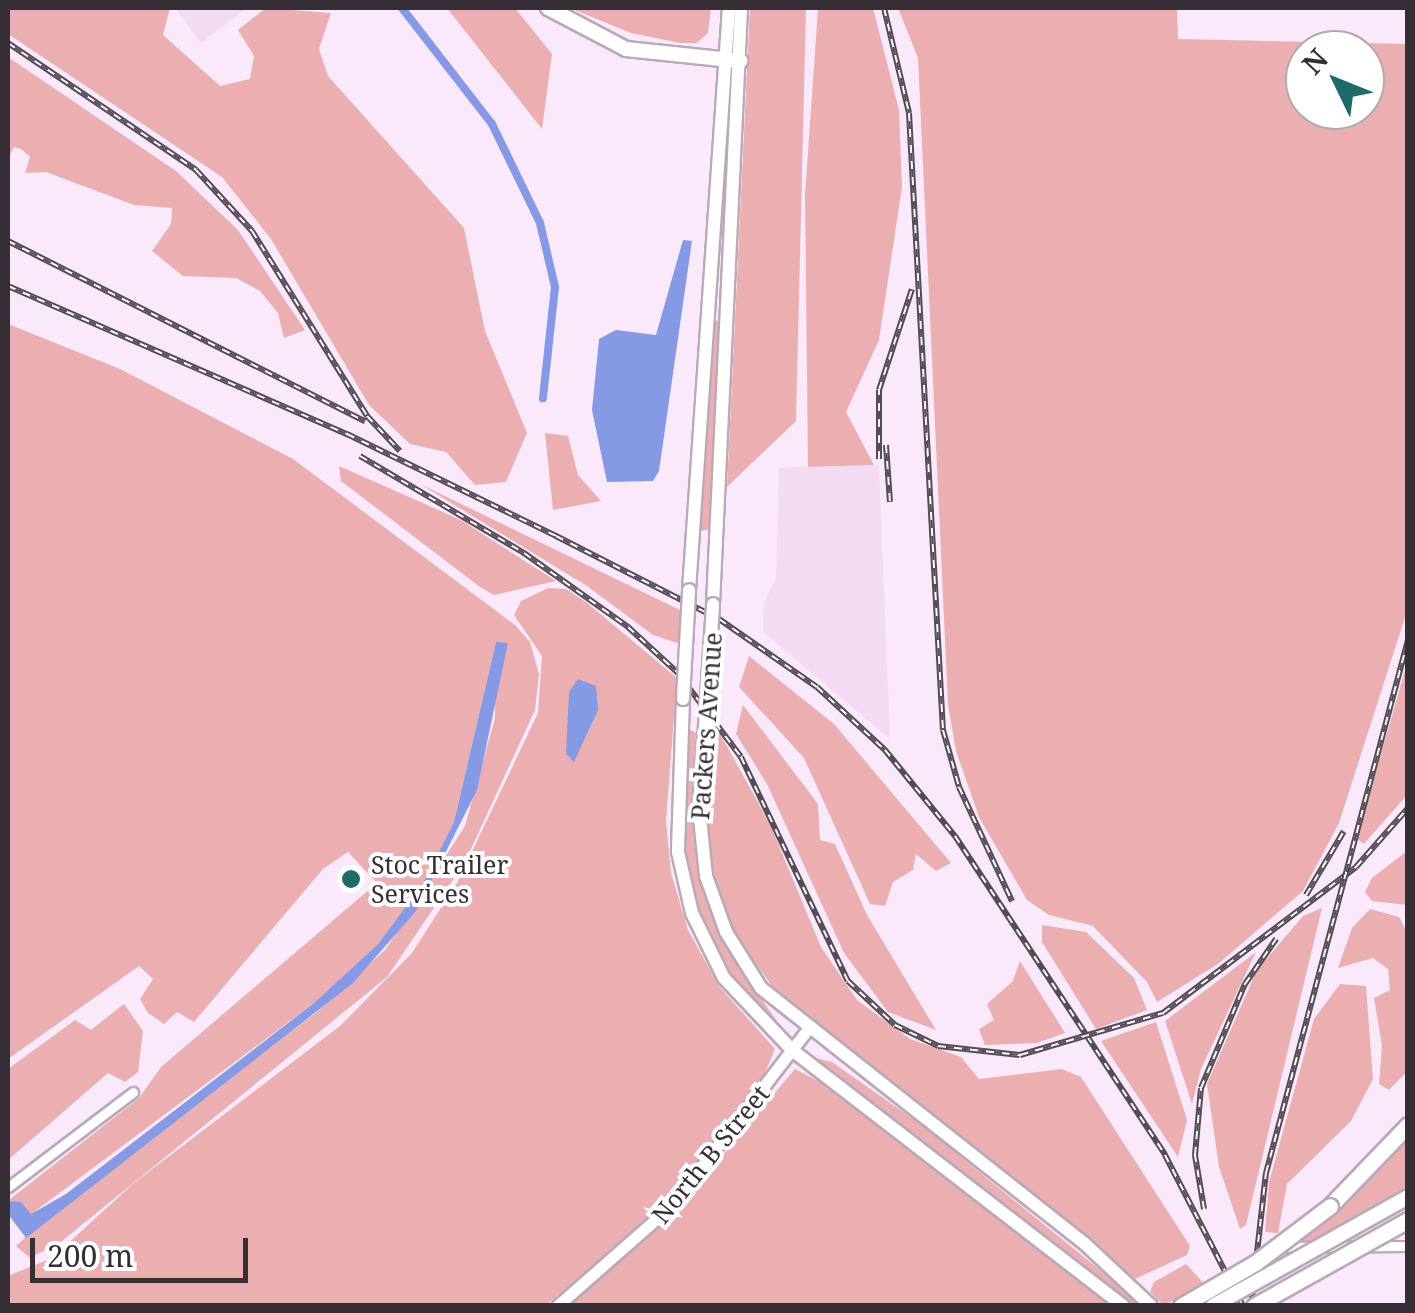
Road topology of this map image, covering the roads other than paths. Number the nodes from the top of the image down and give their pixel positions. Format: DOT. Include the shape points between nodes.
graph roads {
  1 [pos="548,8"];
  2 [pos="730,8"];
  3 [pos="742,8"];
  4 [pos="733,60"];
  5 [pos="807,1030"];
  6 [pos="792,1050"];
  7 [pos="133,1092"];
  8 [pos="1408,1126"];
  9 [pos="8,1187"];
  10 [pos="1408,1197"];
  11 [pos="1408,1206"];
  12 [pos="1408,1220"];
  13 [pos="1407,1246"];
  14 [pos="1273,1248"];
  15 [pos="556,1306"];
  16 [pos="1123,1306"];
  17 [pos="1151,1306"];
  18 [pos="1181,1306"];
  19 [pos="1213,1306"];
  20 [pos="1228,1306"];
  21 [pos="1254,1306"];
  1 -- 4 [label="main road" via="626,49"];
  2 -- 4 [label="main road, Packers Avenue"];
  3 -- 4 [label="main road, Packers Avenue"];
  4 -- 5 [label="main road, Packers Avenue, bridge" via="722,461 699,842 713,902 745,967"];
  4 -- 6 [label="main road, Packers Avenue, bridge" via="675,825 692,913 724,978"];
  5 -- 6 [label="street, North B Street"];
  5 -- 17 [label="main road, Packers Avenue" via="1084,1242"];
  6 -- 15 [label="street, North B Street" via="671,1206"];
  6 -- 16 [label="main road, Packers Avenue"];
  7 -- 9 [label="street"];
  8 -- 18 [label="highway, bridge" via="1330,1206"];
  10 -- 19 [label="main road, bridge"];
  11 -- 20 [label="main road, bridge"];
  12 -- 21 [label="highway, bridge"];
  13 -- 14 [label="street"];
}
